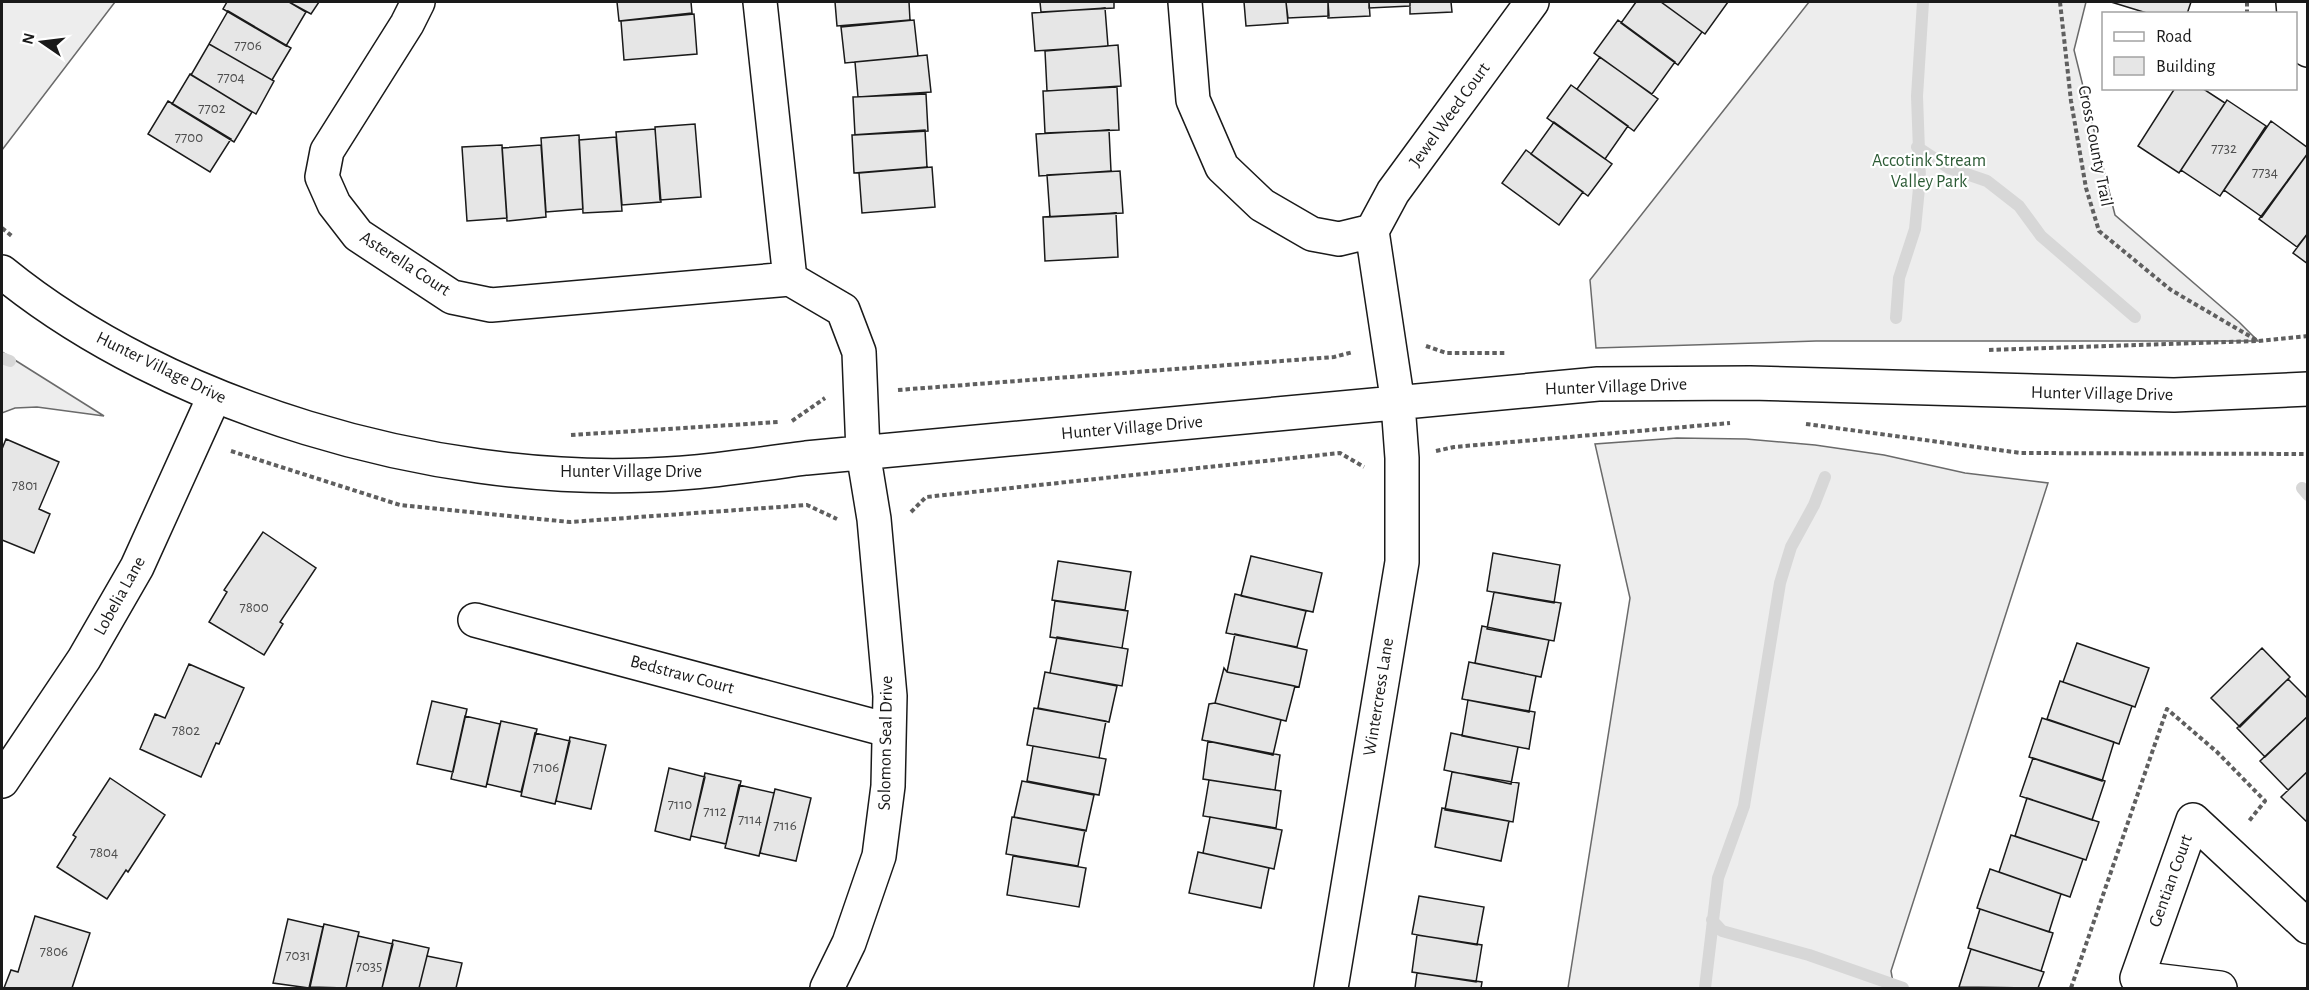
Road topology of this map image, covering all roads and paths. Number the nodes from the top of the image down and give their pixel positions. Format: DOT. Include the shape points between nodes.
graph roads {
  1 [pos="418,2"];
  2 [pos="759,2"];
  3 [pos="1185,2"];
  4 [pos="1533,2"];
  5 [pos="2060,2"];
  6 [pos="2,228"];
  7 [pos="1372,231"];
  8 [pos="20,242"];
  9 [pos="2,272"];
  10 [pos="790,279"];
  11 [pos="2307,336"];
  12 [pos="2258,341"];
  13 [pos="1390,349"];
  14 [pos="1978,351"];
  15 [pos="1517,353"];
  16 [pos="2307,389"];
  17 [pos="860,393"];
  18 [pos="214,397"];
  19 [pos="1398,404"];
  20 [pos="567,435"];
  21 [pos="863,453"];
  22 [pos="475,620"];
  23 [pos="888,730"];
  24 [pos="2,781"];
  25 [pos="2307,927"];
  26 [pos="827,988"];
  27 [pos="1331,988"];
  28 [pos="2220,988"];
  1 -- 10 [label="street, Asterella Court" via="327,151 322,177 334,204 358,235 452,297 491,305"];
  2 -- 10 [label="street"];
  3 -- 7 [label="street" via="1193,100 1222,167 1262,205 1312,234 1339,239"];
  4 -- 7 [label="street, Jewel Weed Court" via="1393,192"];
  5 -- 12 [label="path, Cross County Trail" via="2071,101 2086,188 2099,231 2171,290"];
  6 -- 8 [label="path"];
  7 -- 13 [label="street"];
  9 -- 18 [label="street, Hunter Village Drive" via="89,334"];
  10 -- 17 [label="street" via="843,310 859,352"];
  11 -- 12 [label="path"];
  12 -- 14 [label="path"];
  13 -- 15 [label="path" via="1426,346 1446,353"];
  13 -- 17 [label="path" via="1334,357"];
  13 -- 19 [label="street"];
  16 -- 19 [label="street, Hunter Village Drive" via="2174,395 1750,383 1598,384"];
  17 -- 20 [label="path" via="829,395 793,421"];
  17 -- 21 [label="street"];
  18 -- 21 [label="street, Hunter Village Drive" via="389,450 526,472 646,476"];
  18 -- 24 [label="street, Lobelia Lane" via="137,567 84,659"];
  19 -- 21 [label="street, Hunter Village Drive"];
  19 -- 27 [label="street, Wintercress Lane" via="1402,562"];
  21 -- 23 [label="street, Solomon Seal Drive" via="874,519 890,696"];
  22 -- 23 [label="street, Bedstraw Court"];
  23 -- 26 [label="street, Solomon Seal Drive" via="888,786 879,856 849,944"];
  25 -- 28 [label="street, Gentian Court" via="2193,820 2137,978"];
}
